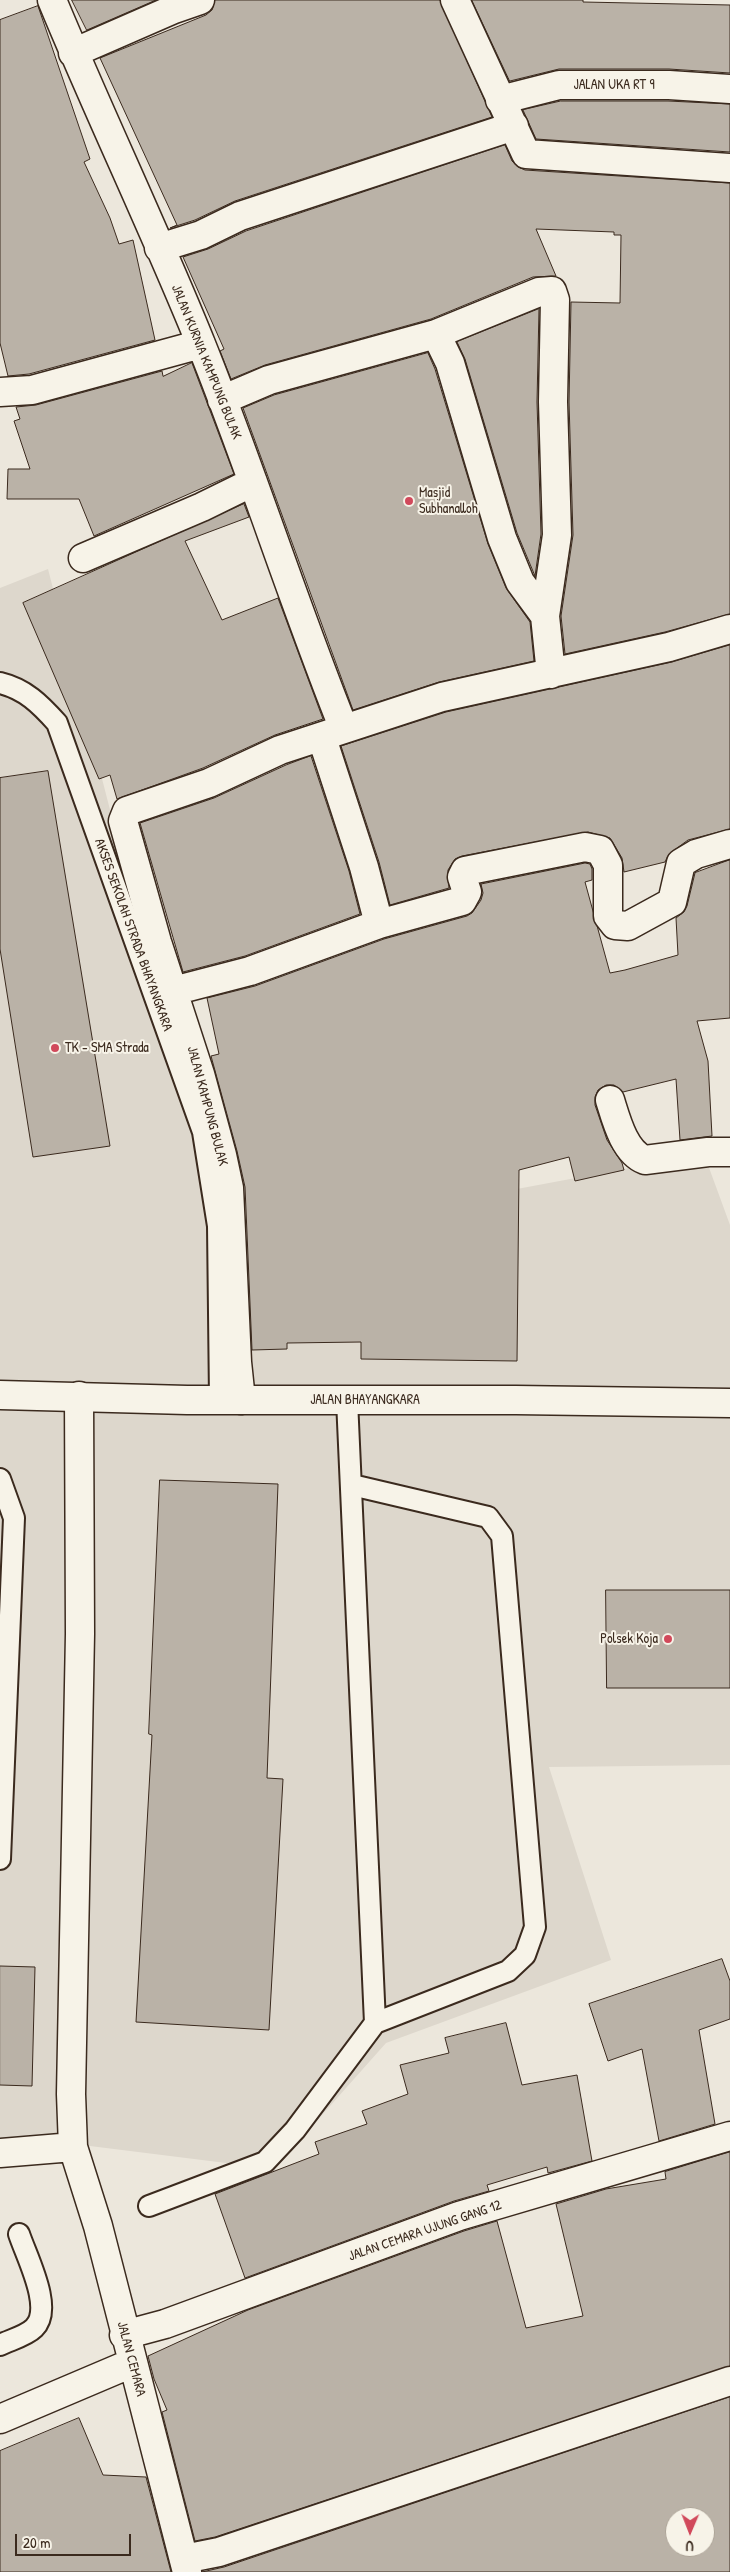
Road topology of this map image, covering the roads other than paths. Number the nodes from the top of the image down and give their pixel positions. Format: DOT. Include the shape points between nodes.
graph roads {
  1 [pos="52,0"];
  2 [pos="200,0"];
  3 [pos="455,0"];
  4 [pos="73,54"];
  5 [pos="730,89"];
  6 [pos="500,100"];
  7 [pos="514,126"];
  8 [pos="730,168"];
  9 [pos="159,248"];
  10 [pos="436,334"];
  11 [pos="201,344"];
  12 [pos="0,392"];
  13 [pos="222,400"];
  14 [pos="253,482"];
  15 [pos="83,558"];
  16 [pos="545,616"];
  17 [pos="730,629"];
  18 [pos="551,674"];
  19 [pos="0,683"];
  20 [pos="333,734"];
  21 [pos="730,844"];
  22 [pos="379,924"];
  23 [pos="173,991"];
  24 [pos="610,1100"];
  25 [pos="730,1152"];
  26 [pos="0,1395"];
  27 [pos="79,1396"];
  28 [pos="230,1400"];
  29 [pos="347,1400"];
  30 [pos="730,1403"];
  31 [pos="0,1480"];
  32 [pos="352,1485"];
  33 [pos="0,1859"];
  34 [pos="375,2023"];
  35 [pos="730,2136"];
  36 [pos="73,2147"];
  37 [pos="0,2153"];
  38 [pos="149,2206"];
  39 [pos="19,2234"];
  40 [pos="124,2335"];
  41 [pos="0,2345"];
  42 [pos="132,2363"];
  43 [pos="730,2381"];
  44 [pos="0,2419"];
  45 [pos="185,2566"];
  1 -- 4 [label="street, JALAN KURNIA KAMPUNG BULAK"];
  2 -- 4 [label="street"];
  3 -- 6 [label="street"];
  4 -- 9 [label="street, JALAN KURNIA KAMPUNG BULAK"];
  5 -- 6 [label="street, JALAN UKA RT 9" via="558,84"];
  6 -- 7 [label="street"];
  7 -- 8 [label="street" via="526,154"];
  7 -- 9 [label="street" via="240,216 201,235"];
  9 -- 11 [label="street, JALAN KURNIA KAMPUNG BULAK"];
  10 -- 13 [label="street" via="278,377"];
  10 -- 16 [label="street" via="450,363 502,538 520,582"];
  10 -- 16 [label="street" via="539,292 552,291 555,300 553,402 557,535"];
  11 -- 12 [label="street" via="32,390"];
  11 -- 13 [label="street, JALAN KURNIA KAMPUNG BULAK"];
  13 -- 14 [label="street, JALAN KURNIA KAMPUNG BULAK"];
  14 -- 15 [label="street"];
  14 -- 20 [label="street, JALAN KURNIA KAMPUNG BULAK" via="313,652"];
  16 -- 18 [label="street"];
  17 -- 18 [label="street" via="669,647"];
  18 -- 20 [label="street" via="442,697"];
  19 -- 28 [label="lane, AKSES SEKOLAH STRADA BHAYANGKARA" via="13,686 37,700 57,723 203,1132 218,1226"];
  20 -- 22 [label="street, JALAN KURNIA KAMPUNG BULAK"];
  20 -- 23 [label="street, JALAN KAMPUNG BULAK" via="280,750 209,783 127,811 123,821"];
  21 -- 22 [label="street" via="696,854 681,863 672,902 628,926 615,925 608,916 608,865 600,850 585,847 465,870 462,877 467,892 462,901"];
  22 -- 23 [label="street" via="250,971"];
  23 -- 28 [label="street, JALAN KAMPUNG BULAK" via="200,1074 229,1188 236,1362"];
  24 -- 25 [label="street" via="625,1139 638,1158"];
  26 -- 27 [label="street, JALAN BHAYANGKARA"];
  27 -- 28 [label="street, JALAN BHAYANGKARA"];
  27 -- 36 [label="street, JALAN CEMARA" via="80,1634 71,2084"];
  28 -- 29 [label="street, JALAN BHAYANGKARA"];
  29 -- 30 [label="street, JALAN BHAYANGKARA"];
  29 -- 32 [label="lane"];
  31 -- 33 [label="lane" via="14,1518"];
  32 -- 34 [label="lane"];
  32 -- 34 [label="lane" via="488,1517 502,1536 535,1927 525,1955 508,1971"];
  34 -- 38 [label="lane" via="295,2130 265,2162"];
  35 -- 40 [label="street, JALAN CEMARA UJUNG GANG 12" via="460,2216 165,2324"];
  36 -- 37 [label="street"];
  36 -- 40 [label="street, JALAN CEMARA" via="98,2226"];
  39 -- 41 [label="lane" via="43,2302 42,2318 33,2329"];
  40 -- 42 [label="street, JALAN CEMARA"];
  42 -- 44 [label="street"];
  42 -- 45 [label="street, JALAN CEMARA"];
  43 -- 45 [label="street"];
}
